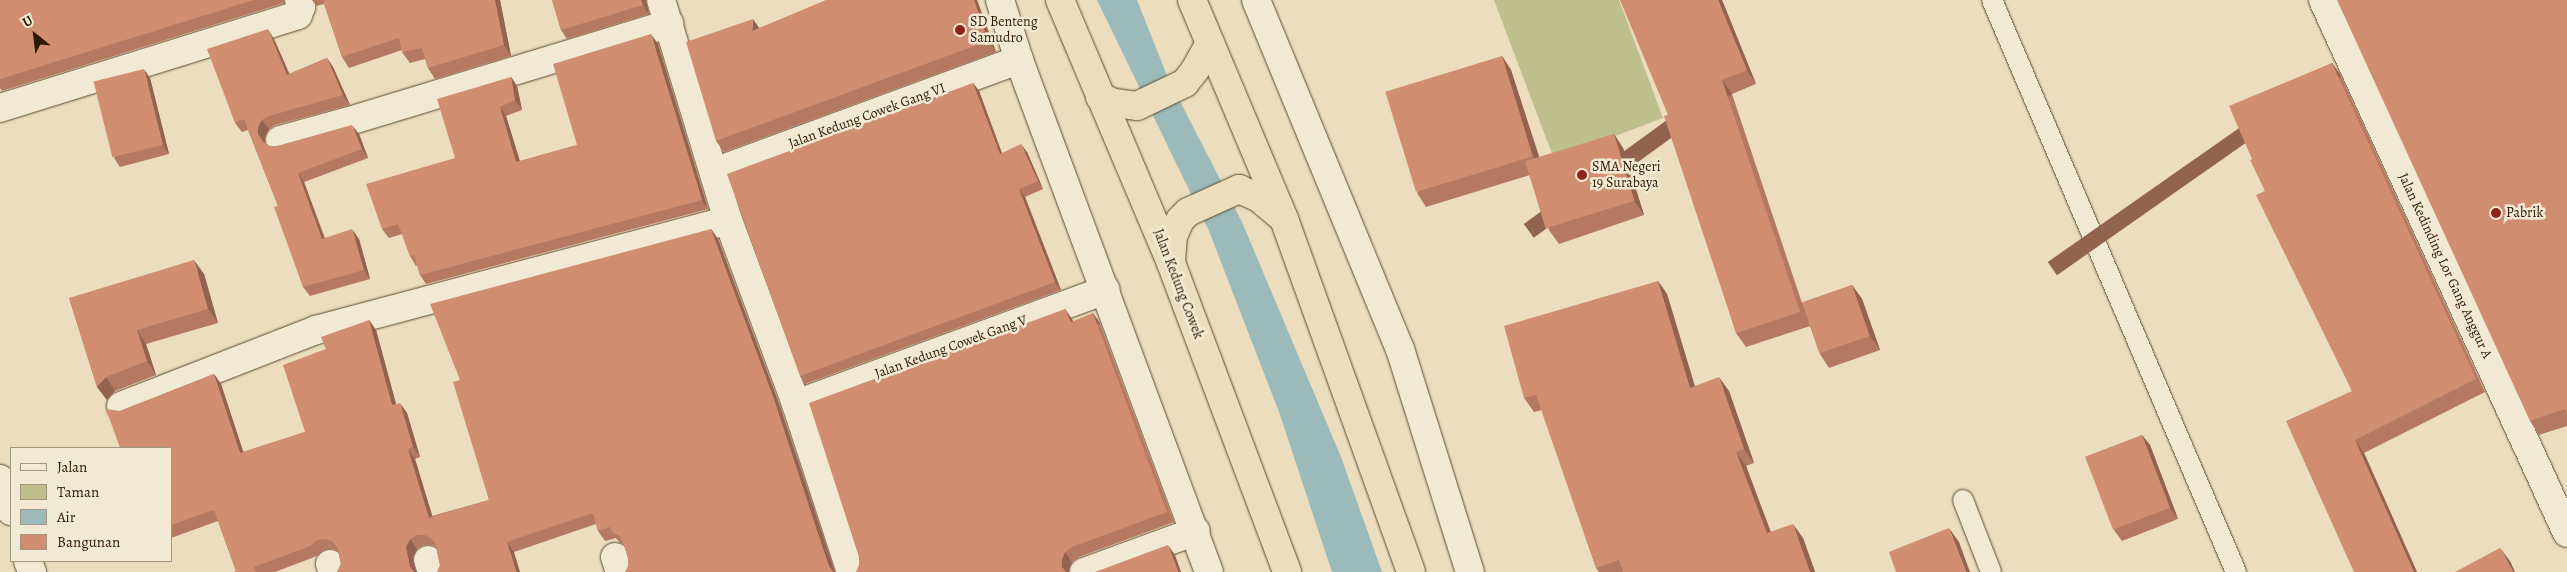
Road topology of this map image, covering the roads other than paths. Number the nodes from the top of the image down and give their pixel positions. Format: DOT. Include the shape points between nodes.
graph roads {
  1 [pos="299,0"];
  2 [pos="1000,0"];
  3 [pos="1060,0"];
  4 [pos="1192,0"];
  5 [pos="1256,0"];
  6 [pos="1992,0"];
  7 [pos="2323,0"];
  8 [pos="665,12"];
  9 [pos="1210,43"];
  10 [pos="1019,60"];
  11 [pos="1100,97"];
  12 [pos="0,108"];
  13 [pos="280,140"];
  14 [pos="714,172"];
  15 [pos="1284,219"];
  16 [pos="728,220"];
  17 [pos="1171,263"];
  18 [pos="1106,290"];
  19 [pos="796,404"];
  20 [pos="121,406"];
  21 [pos="0,479"];
  22 [pos="1963,500"];
  23 [pos="10,509"];
  24 [pos="1196,531"];
  25 [pos="2567,532"];
  26 [pos="851,572"];
  27 [pos="1084,572"];
  28 [pos="1210,572"];
  29 [pos="1287,572"];
  30 [pos="1411,572"];
  31 [pos="1470,572"];
  32 [pos="1991,572"];
  33 [pos="2236,572"];
  1 -- 12 [label="street" via="298,15"];
  2 -- 10 [label="street"];
  3 -- 11 [label="highway, Jalan Kedung Cowek"];
  4 -- 9 [label="highway"];
  5 -- 31 [label="street" via="1400,349"];
  6 -- 33 [label="lane"];
  7 -- 25 [label="street, Jalan Kedinding Lor Gang Anggur A"];
  8 -- 13 [label="street" via="346,122"];
  8 -- 14 [label="street"];
  9 -- 11 [label="highway" via="1185,83 1137,106 1114,103"];
  9 -- 15 [label="highway"];
  10 -- 14 [label="street, Jalan Kedung Cowek Gang VI"];
  10 -- 18 [label="street"];
  11 -- 17 [label="highway, Jalan Kedung Cowek"];
  14 -- 16 [label="street"];
  15 -- 17 [label="highway" via="1259,198 1239,189 1188,212 1180,220 1173,236"];
  15 -- 30 [label="highway"];
  16 -- 19 [label="street"];
  16 -- 20 [label="street" via="316,330"];
  17 -- 29 [label="highway, Jalan Kedung Cowek"];
  18 -- 19 [label="street, Jalan Kedung Cowek Gang V"];
  18 -- 24 [label="street"];
  19 -- 26 [label="street"];
  21 -- 23 [label="street"];
  22 -- 32 [label="lane"];
  24 -- 27 [label="street"];
  24 -- 28 [label="street"];
}
